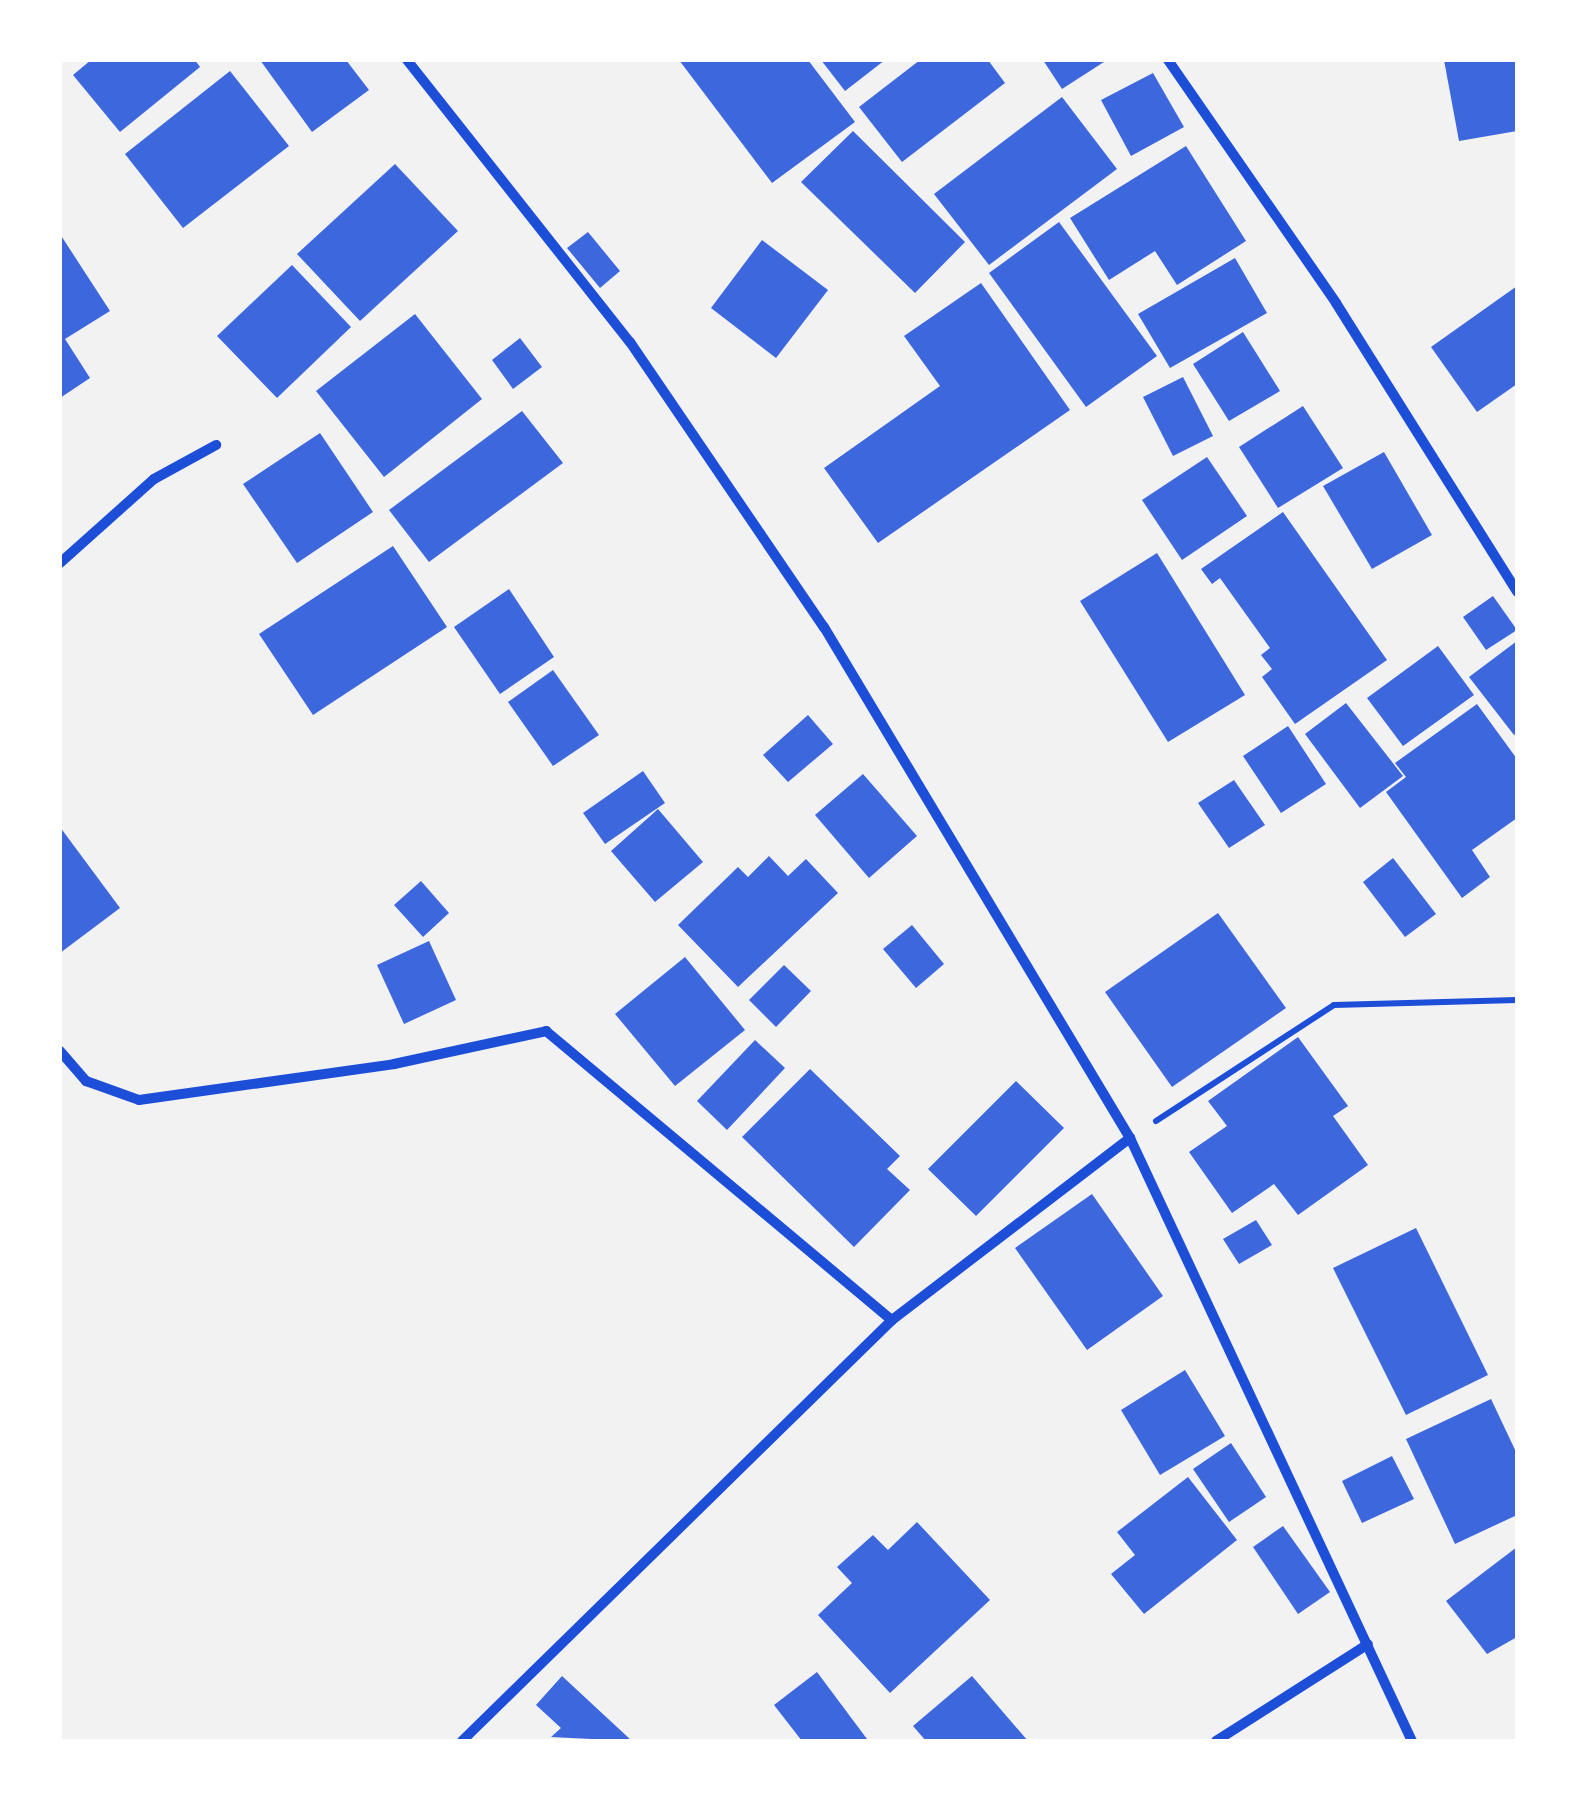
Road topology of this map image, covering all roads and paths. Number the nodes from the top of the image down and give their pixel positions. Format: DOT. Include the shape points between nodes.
graph roads {
  1 [pos="407,60"];
  2 [pos="1168,60"];
  3 [pos="216,445"];
  4 [pos="60,563"];
  5 [pos="1517,592"];
  6 [pos="1517,1000"];
  7 [pos="60,1051"];
  8 [pos="1130,1138"];
  9 [pos="892,1320"];
  10 [pos="1368,1644"];
  11 [pos="462,1741"];
  12 [pos="1216,1741"];
  13 [pos="1412,1741"];
  1 -- 8 [label="street" via="630,342 824,627"];
  2 -- 5 [label="street" via="1336,303"];
  3 -- 4 [label="street" via="154,478"];
  6 -- 8 [label="path" via="1334,1005"];
  7 -- 9 [label="street" via="86,1081 139,1100 394,1064 546,1032"];
  8 -- 9 [label="street"];
  8 -- 10 [label="street"];
  9 -- 11 [label="street"];
  10 -- 12 [label="street"];
  10 -- 13 [label="street"];
}
